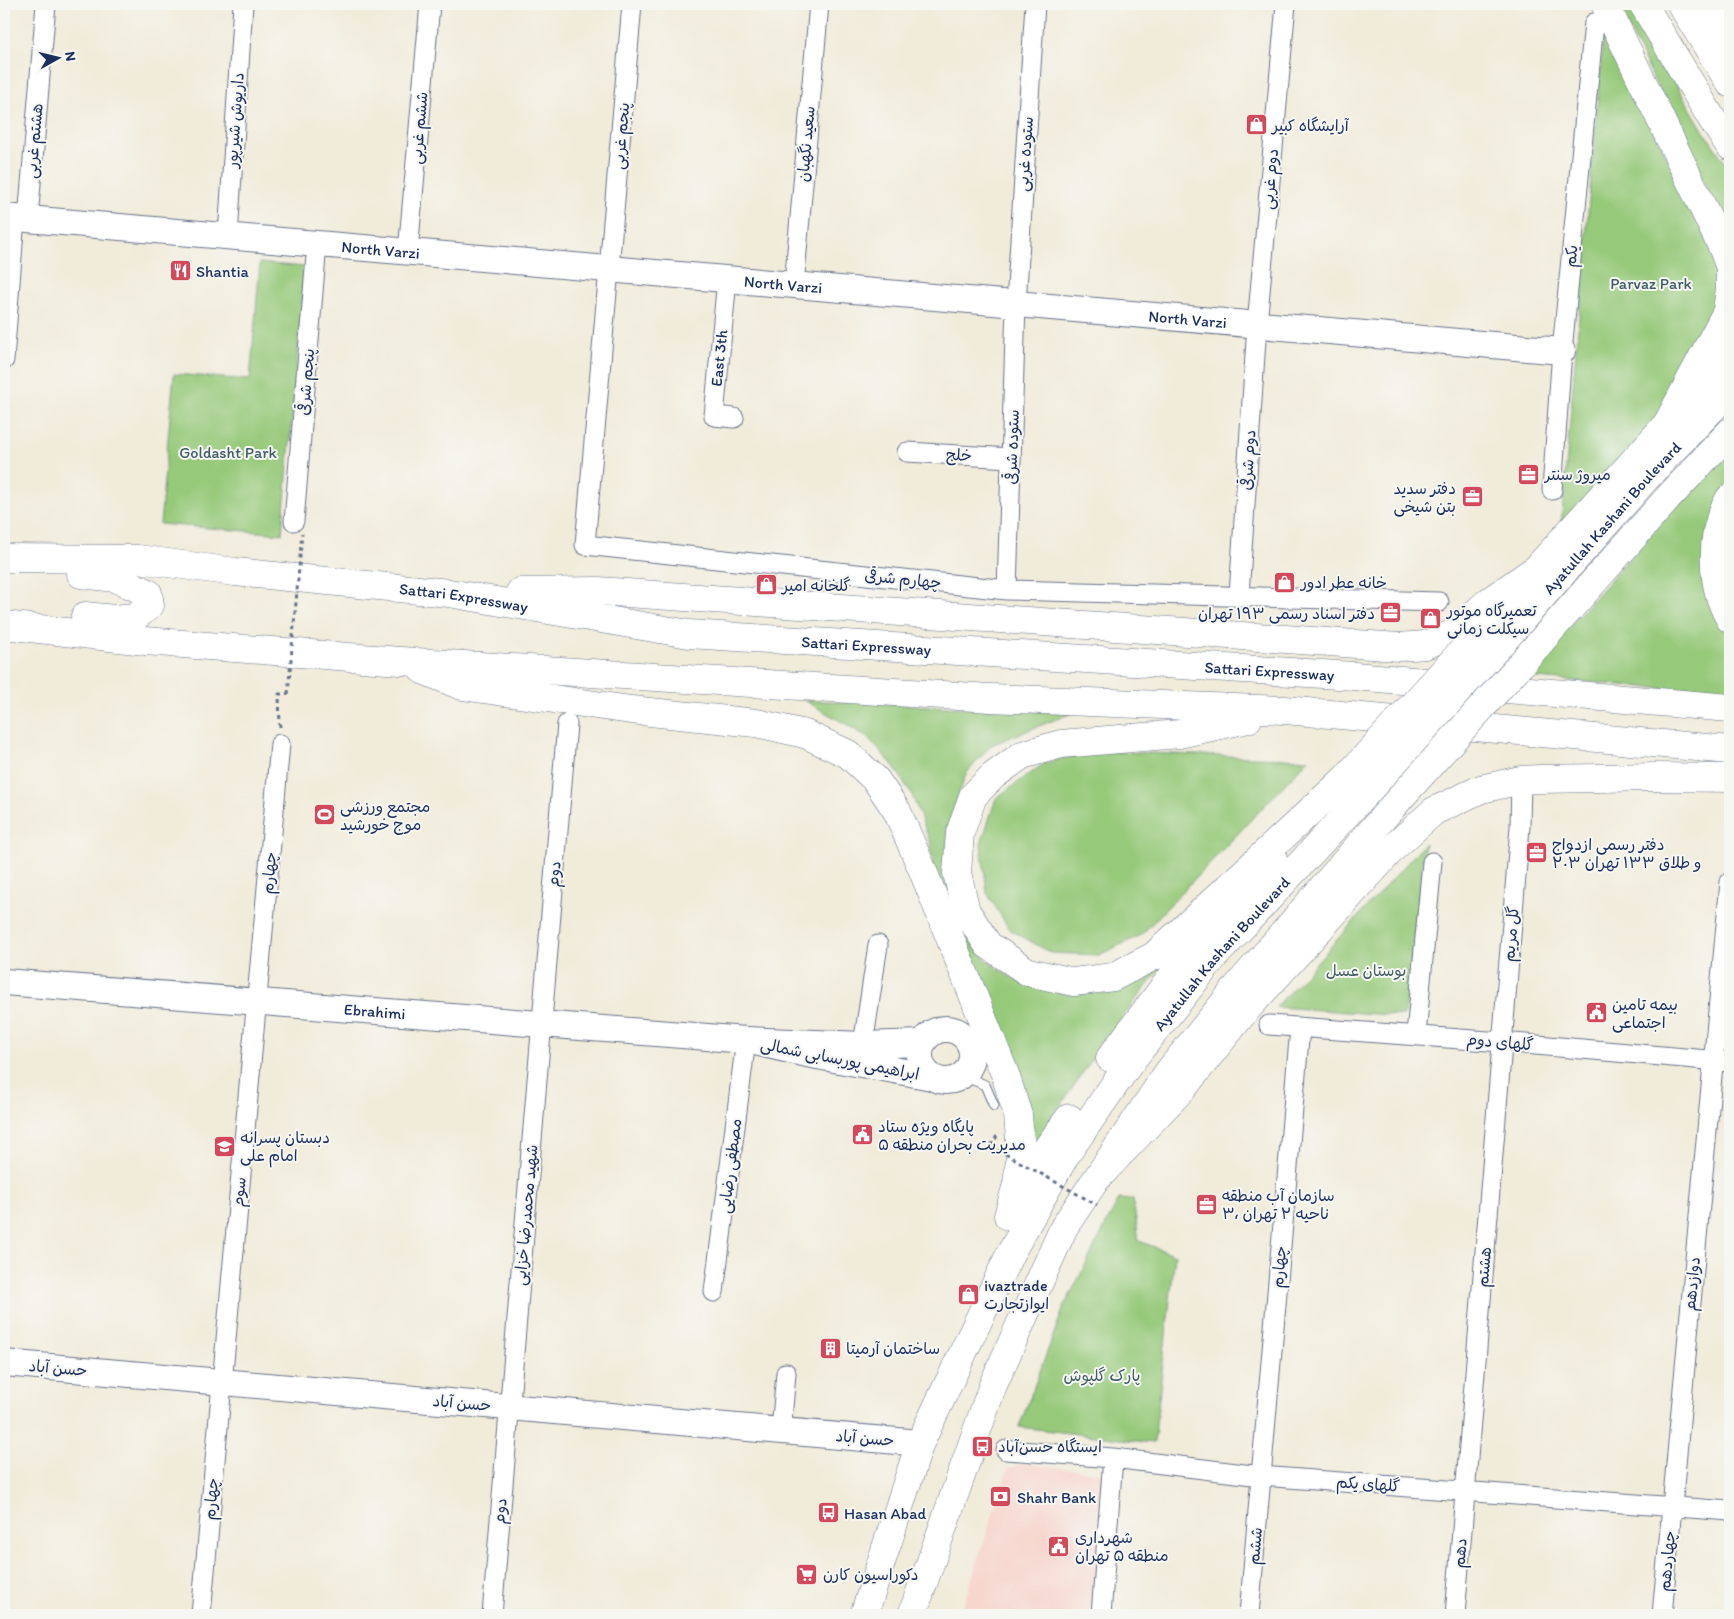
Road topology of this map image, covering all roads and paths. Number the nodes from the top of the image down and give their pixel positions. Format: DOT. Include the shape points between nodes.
graph roads {
  1 [pos="46,4"];
  2 [pos="243,4"];
  3 [pos="430,4"];
  4 [pos="632,4"];
  5 [pos="819,4"];
  6 [pos="1034,4"];
  7 [pos="1286,4"];
  8 [pos="1643,4"];
  9 [pos="1681,4"];
  10 [pos="1712,4"];
  11 [pos="1600,13"];
  12 [pos="1730,63"];
  13 [pos="1730,83"];
  14 [pos="1730,146"];
  15 [pos="16,218"];
  16 [pos="228,236"];
  17 [pos="317,244"];
  18 [pos="408,252"];
  19 [pos="609,269"];
  20 [pos="727,279"];
  21 [pos="794,285"];
  22 [pos="1016,304"];
  23 [pos="1257,325"];
  24 [pos="1562,351"];
  25 [pos="1730,358"];
  26 [pos="4,360"];
  27 [pos="1730,390"];
  28 [pos="734,418"];
  29 [pos="1667,424"];
  30 [pos="1730,432"];
  31 [pos="908,452"];
  32 [pos="1011,458"];
  33 [pos="1552,490"];
  34 [pos="1730,498"];
  35 [pos="298,527"];
  36 [pos="4,558"];
  37 [pos="4,564"];
  38 [pos="1532,571"];
  39 [pos="1007,590"];
  40 [pos="449,593"];
  41 [pos="1239,595"];
  42 [pos="1438,602"];
  43 [pos="4,613"];
  44 [pos="1730,619"];
  45 [pos="4,625"];
  46 [pos="1485,644"];
  47 [pos="400,661"];
  48 [pos="1730,708"];
  49 [pos="1285,710"];
  50 [pos="567,724"];
  51 [pos="280,744"];
  52 [pos="1730,750"];
  53 [pos="1730,778"];
  54 [pos="1521,780"];
  55 [pos="1357,784"];
  56 [pos="1432,862"];
  57 [pos="1730,882"];
  58 [pos="878,945"];
  59 [pos="4,982"];
  60 [pos="257,1002"];
  61 [pos="542,1024"];
  62 [pos="1269,1025"];
  63 [pos="1300,1028"];
  64 [pos="1416,1036"];
  65 [pos="746,1040"];
  66 [pos="1502,1042"];
  67 [pos="863,1044"];
  68 [pos="923,1044"];
  69 [pos="1721,1061"];
  70 [pos="962,1075"];
  71 [pos="932,1077"];
  72 [pos="994,1106"];
  73 [pos="991,1146"];
  74 [pos="1099,1176"];
  75 [pos="1097,1205"];
  76 [pos="1008,1216"];
  77 [pos="1010,1254"];
  78 [pos="714,1292"];
  79 [pos="4,1363"];
  80 [pos="786,1373"];
  81 [pos="222,1382"];
  82 [pos="509,1407"];
  83 [pos="781,1430"];
  84 [pos="920,1443"];
  85 [pos="1006,1450"];
  86 [pos="1113,1458"];
  87 [pos="1261,1476"];
  88 [pos="1465,1491"];
  89 [pos="1672,1508"];
  90 [pos="1730,1511"];
  91 [pos="201,1615"];
  92 [pos="492,1615"];
  93 [pos="864,1615"];
  94 [pos="912,1615"];
  95 [pos="1101,1615"];
  96 [pos="1249,1615"];
  97 [pos="1455,1615"];
  98 [pos="1662,1615"];
  1 -- 15 [label="street, هشتم غربی"];
  2 -- 16 [label="street, داریوش شیرپور"];
  3 -- 18 [label="street, ششم غربی"];
  4 -- 19 [label="street, پنجم غربی"];
  5 -- 21 [label="street, سعید نگهبان"];
  6 -- 22 [label="street, ستوده غربی"];
  7 -- 23 [label="street, دوم غربی"];
  8 -- 14 [label="main road"];
  9 -- 13 [label="main road"];
  10 -- 12 [label="main road"];
  11 -- 24 [label="street, یکم"];
  11 -- 29 [label="main road" via="1730,268 1727,310"];
  15 -- 16 [label="street, North Varzi"];
  15 -- 26 [label="street, هشتم غربی"];
  16 -- 17 [label="street, North Varzi"];
  17 -- 18 [label="street, North Varzi"];
  17 -- 35 [label="street, پنجم شرقی"];
  18 -- 19 [label="street, North Varzi"];
  19 -- 20 [label="street, North Varzi"];
  19 -- 39 [label="street, چهارم شرقی" via="585,545"];
  20 -- 21 [label="street, North Varzi"];
  20 -- 28 [label="street, East 3th" via="714,416"];
  21 -- 22 [label="street, North Varzi"];
  22 -- 23 [label="street, North Varzi"];
  22 -- 32 [label="street, ستوده شرقی"];
  23 -- 24 [label="street, North Varzi"];
  23 -- 41 [label="street, دوم شرقی"];
  24 -- 33 [label="street, یکم"];
  25 -- 29 [label="main road"];
  27 -- 46 [label="main road, Ayatullah Kashani Boulevard"];
  29 -- 38 [label="main road"];
  30 -- 74 [label="main road, Ayatullah Kashani Boulevard, bridge" via="1393,806 1237,987 1169,1071"];
  31 -- 32 [label="street, خلج"];
  32 -- 39 [label="street, ستوده شرقی"];
  34 -- 44 [label="main road" via="1717,532 1714,561 1717,587"];
  35 -- 51 [label="path, bridge" via="288,694 279,694"];
  36 -- 40 [label="main road, Sattari Expressway" via="138,560"];
  37 -- 43 [label="main road" via="116,578 148,593 150,605 135,617 114,619 29,610"];
  38 -- 40 [label="main road" via="1488,602 1452,634 1425,646 1399,647 598,591"];
  38 -- 46 [label="main road"];
  39 -- 41 [label="street, چهارم شرقی"];
  40 -- 48 [label="main road, Sattari Expressway" via="689,634 1354,676"];
  41 -- 42 [label="street, چهارم شرقی"];
  45 -- 47 [label="main road" via="145,641"];
  46 -- 55 [label="main road, bridge"];
  47 -- 49 [label="main road" via="990,698"];
  47 -- 76 [label="main road" via="462,686 756,724 805,734 848,754 876,780 897,811 1005,1074 1018,1116 1021,1152"];
  49 -- 52 [label="main road"];
  49 -- 55 [label="main road" via="1179,734 1061,744 1022,756 993,776 973,796 960,833 957,874 966,911 988,945 1028,972 1074,982 1113,977 1154,956"];
  50 -- 61 [label="street, دوم"];
  51 -- 60 [label="street, چهارم"];
  53 -- 54 [label="main road"];
  54 -- 66 [label="street, گل مریم"];
  54 -- 74 [label="main road" via="1481,789 1434,811 1394,847 1245,1011 1183,1088"];
  55 -- 76 [label="main road" via="1196,945 1115,1051 1052,1143"];
  55 -- 77 [label="main road, Ayatullah Kashani Boulevard" via="1131,1061 1065,1156"];
  56 -- 64 [label="street"];
  57 -- 69 [label="street, دوازدهم"];
  58 -- 67 [label="street"];
  59 -- 60 [label="street, Ebrahimi"];
  60 -- 61 [label="street, Ebrahimi"];
  60 -- 81 [label="street, سوم"];
  61 -- 65 [label="street, Ebrahimi"];
  61 -- 82 [label="street, شهید محمدرضا خزایی"];
  62 -- 63 [label="street, گلهای دوم"];
  63 -- 64 [label="street, گلهای دوم"];
  63 -- 87 [label="street, چهارم"];
  64 -- 66 [label="street, گلهای دوم"];
  65 -- 67 [label="street, ابراهیمی پوربسابی شمالی"];
  65 -- 71 [label="street, ابراهیمی پوربسابی شمالی"];
  65 -- 78 [label="street, مصطفی رضایی"];
  66 -- 69 [label="street, گلهای دوم"];
  66 -- 88 [label="street, هشتم"];
  67 -- 68 [label="street, ابراهیمی پوربسابی شمالی"];
  68 -- 70 [label="street" via="934,1032 942,1030 965,1038 971,1053 968,1068"];
  68 -- 71 [label="street" via="920,1058"];
  69 -- 89 [label="street, دوازدهم"];
  70 -- 71 [label="street" via="948,1081"];
  70 -- 72 [label="lane" via="985,1085"];
  73 -- 75 [label="path, bridge"];
  74 -- 94 [label="main road, Ayatullah Kashani Boulevard" via="1064,1227 993,1385"];
  76 -- 77 [label="main road"];
  77 -- 84 [label="main road, Ayatullah Kashani Boulevard"];
  79 -- 81 [label="street, حسن آباد"];
  80 -- 83 [label="street"];
  81 -- 82 [label="street, حسن آباد"];
  81 -- 91 [label="street, چهارم"];
  82 -- 83 [label="street, حسن آباد"];
  82 -- 92 [label="street, دوم"];
  83 -- 84 [label="street, حسن آباد"];
  84 -- 93 [label="main road, Ayatullah Kashani Boulevard"];
  85 -- 86 [label="street, گلهای یکم"];
  86 -- 87 [label="street, گلهای یکم"];
  86 -- 95 [label="street"];
  87 -- 88 [label="street, گلهای یکم"];
  87 -- 96 [label="street, ششم"];
  88 -- 89 [label="street, گلهای یکم"];
  88 -- 97 [label="street, دهم"];
  89 -- 90 [label="street, گلهای یکم"];
  89 -- 98 [label="street, چهاردهم"];
}
